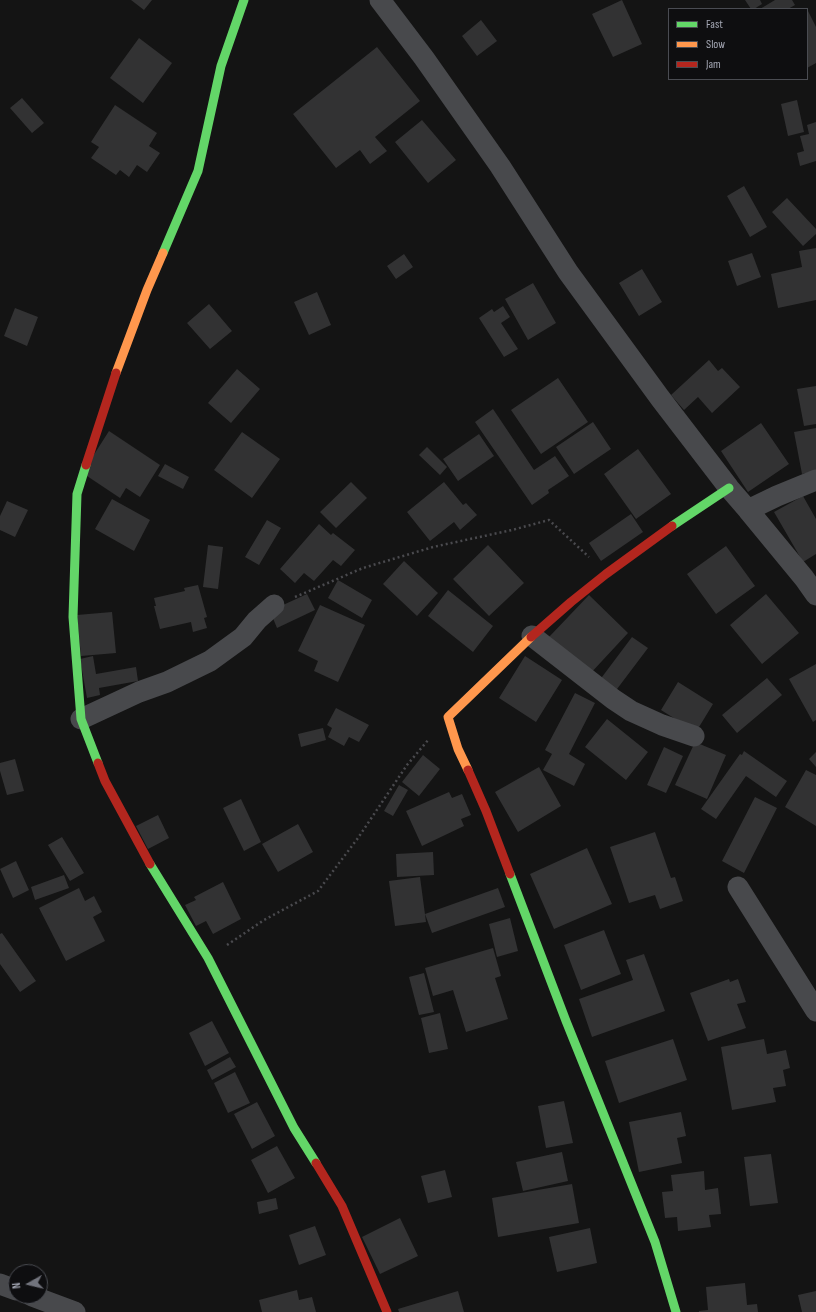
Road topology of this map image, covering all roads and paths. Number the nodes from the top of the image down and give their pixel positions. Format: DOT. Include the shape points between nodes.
graph roads {
  1 [pos="244,0"];
  2 [pos="380,0"];
  3 [pos="816,480"];
  4 [pos="729,488"];
  5 [pos="748,510"];
  6 [pos="606,574"];
  7 [pos="816,595"];
  8 [pos="274,606"];
  9 [pos="532,636"];
  10 [pos="448,717"];
  11 [pos="81,719"];
  12 [pos="694,736"];
  13 [pos="738,887"];
  14 [pos="208,958"];
  15 [pos="816,1011"];
  16 [pos="48,1302"];
  17 [pos="75,1312"];
  18 [pos="387,1312"];
  19 [pos="676,1312"];
  1 -- 11 [label="street" via="221,66 198,171 147,290 111,387 77,494 72,617"];
  2 -- 4 [label="street" via="500,166 568,272"];
  3 -- 5 [label="street"];
  4 -- 5 [label="street"];
  4 -- 6 [label="street"];
  5 -- 7 [label="street"];
  6 -- 8 [label="path" via="549,520 433,547 363,568"];
  6 -- 9 [label="street"];
  8 -- 11 [label="street" via="244,637 210,661"];
  9 -- 10 [label="street"];
  9 -- 12 [label="street" via="631,711"];
  10 -- 14 [label="path" via="407,765 358,838 318,891 264,920"];
  10 -- 19 [label="street" via="458,750 486,811 566,1021 655,1242"];
  11 -- 14 [label="street" via="105,781 143,853"];
  13 -- 15 [label="street"];
  14 -- 18 [label="street" via="294,1128 342,1206"];
  16 -- 17 [label="street"];
}
